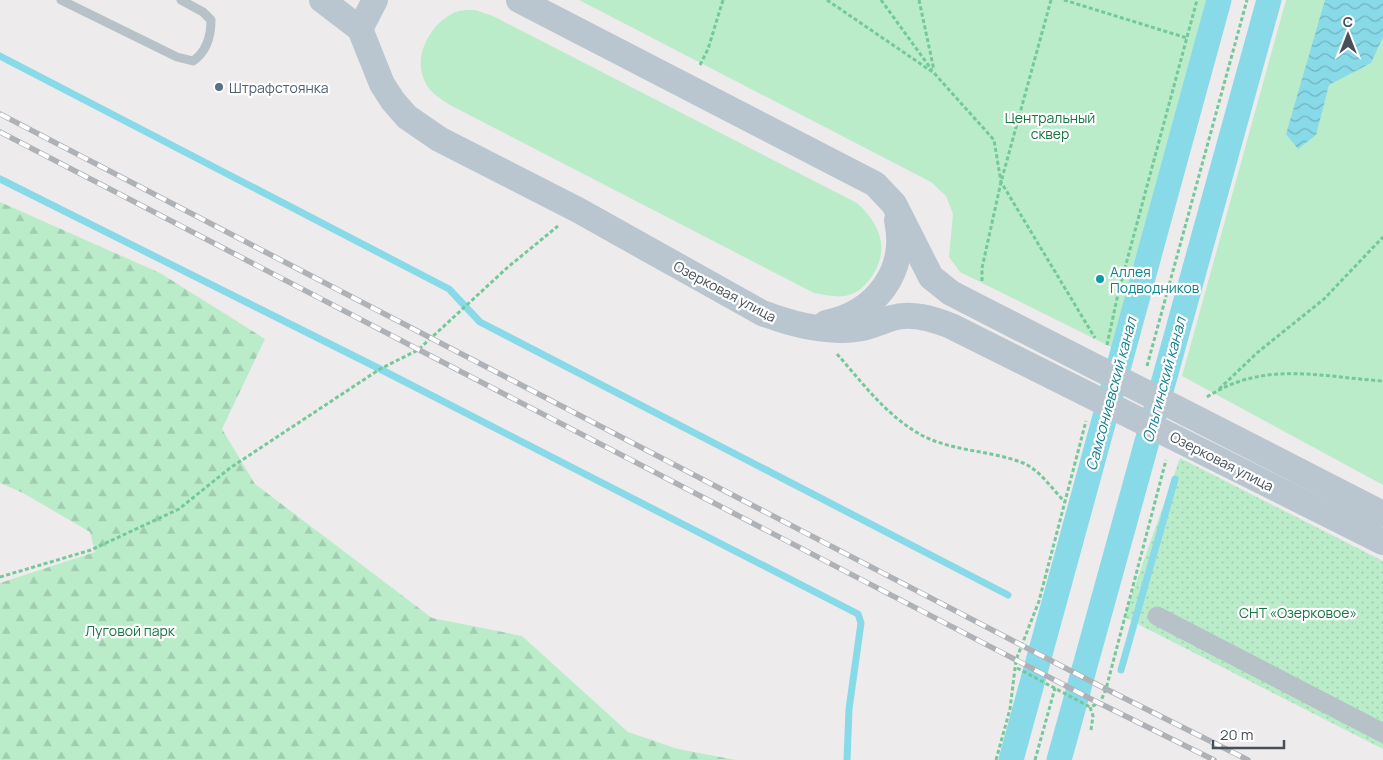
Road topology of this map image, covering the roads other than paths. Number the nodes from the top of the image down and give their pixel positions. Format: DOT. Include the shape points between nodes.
graph roads {
  1 [pos="61,0"];
  2 [pos="181,0"];
  3 [pos="322,0"];
  4 [pos="375,0"];
  5 [pos="519,0"];
  6 [pos="360,29"];
  7 [pos="894,204"];
  8 [pos="811,326"];
  9 [pos="1383,514"];
  10 [pos="1383,542"];
  11 [pos="1157,616"];
  12 [pos="1383,733"];
  1 -- 2 [label="lane" via="177,57 192,61 202,54 211,20"];
  3 -- 6 [label="street"];
  4 -- 6 [label="street"];
  5 -- 7 [label="street, Озерковая улица" via="875,184"];
  6 -- 8 [label="street, Озерковая улица" via="382,84 407,117 439,139 578,210 762,313 785,322"];
  7 -- 8 [label="street" via="901,238 894,272 886,286 842,320"];
  7 -- 9 [label="street, Озерковая улица" via="923,264 942,287 1091,353"];
  8 -- 10 [label="street, Озерковая улица" via="856,330 893,317 926,318 951,326 1075,386 1175,446"];
  11 -- 12 [label="street"];
}
